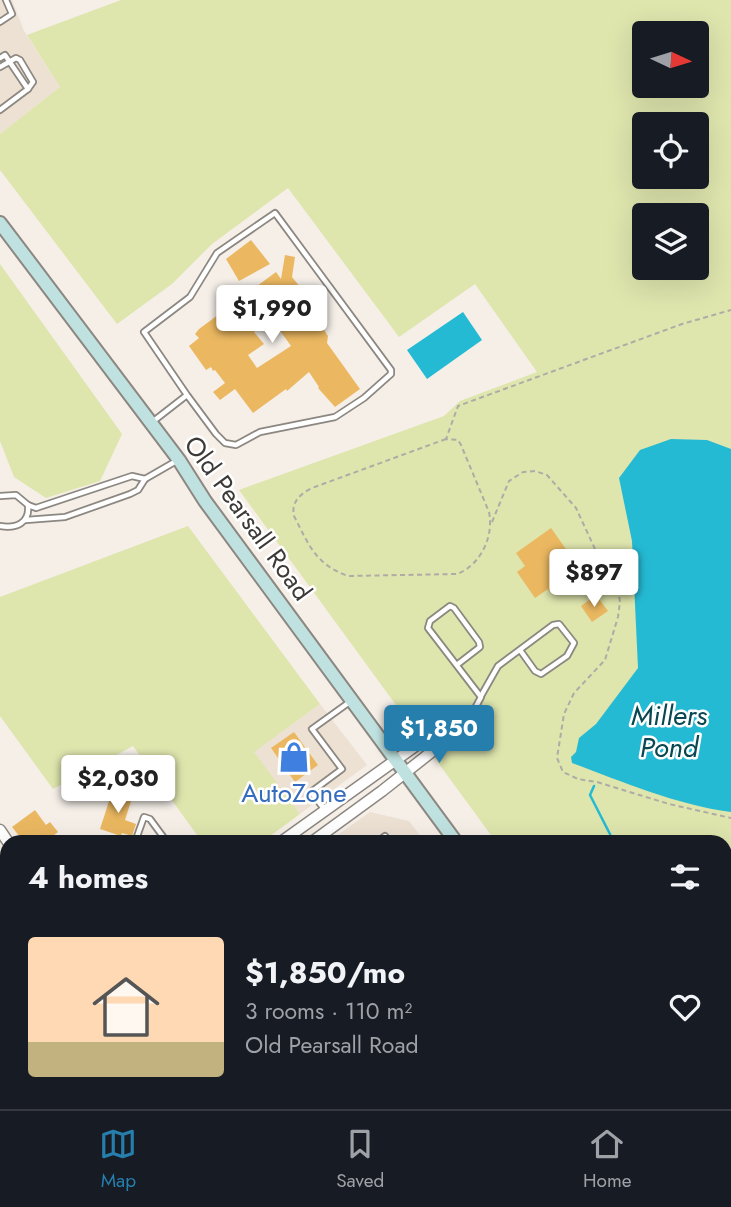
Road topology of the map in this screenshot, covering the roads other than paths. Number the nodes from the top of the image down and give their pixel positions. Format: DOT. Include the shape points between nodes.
graph roads {
  1 [pos="6,0"];
  2 [pos="0,21"];
  3 [pos="0,58"];
  4 [pos="9,61"];
  5 [pos="0,67"];
  6 [pos="28,89"];
  7 [pos="0,110"];
  8 [pos="0,223"];
  9 [pos="187,395"];
  10 [pos="151,423"];
  11 [pos="179,460"];
  12 [pos="145,479"];
  13 [pos="0,487"];
  14 [pos="2,496"];
  15 [pos="28,505"];
  16 [pos="26,520"];
  17 [pos="1,526"];
  18 [pos="520,650"];
  19 [pos="458,664"];
  20 [pos="481,697"];
  21 [pos="351,700"];
  22 [pos="442,737"];
  23 [pos="395,760"];
  24 [pos="405,773"];
  25 [pos="325,810"];
  26 [pos="138,835"];
  27 [pos="162,835"];
  28 [pos="291,835"];
  29 [pos="327,835"];
  30 [pos="451,835"];
  1 -- 2 [label="lane" via="12,14"];
  3 -- 4 [label="lane" via="5,55"];
  4 -- 5 [label="lane"];
  4 -- 6 [label="lane"];
  4 -- 6 [label="lane" via="20,60 29,72 33,85"];
  6 -- 7 [label="lane"];
  8 -- 10 [label="main road, Old Pearsall Road"];
  9 -- 9 [label="lane" via="216,435 236,445 260,432 335,417 391,374 275,213 217,253 190,297 144,332"];
  9 -- 10 [label="lane"];
  10 -- 11 [label="main road, Old Pearsall Road"];
  11 -- 12 [label="lane"];
  11 -- 21 [label="main road, Old Pearsall Road"];
  12 -- 15 [label="lane" via="132,475 36,508"];
  12 -- 16 [label="lane" via="138,490 118,499 65,517"];
  13 -- 14 [label="lane"];
  14 -- 15 [label="lane" via="16,495"];
  15 -- 16 [label="lane"];
  16 -- 17 [label="lane" via="14,527"];
  18 -- 18 [label="lane" via="559,624 574,643 567,656 541,674"];
  18 -- 20 [label="lane" via="498,666"];
  19 -- 19 [label="lane" via="428,628 430,621 450,606 480,647"];
  19 -- 20 [label="lane"];
  20 -- 22 [label="lane" via="473,712"];
  21 -- 23 [label="main road, Old Pearsall Road"];
  21 -- 25 [label="lane" via="312,729 342,769 311,792"];
  22 -- 23 [label="street" via="432,734"];
  22 -- 24 [label="street" via="439,746"];
  23 -- 24 [label="main road, Old Pearsall Road"];
  23 -- 25 [label="street"];
  24 -- 29 [label="street"];
  24 -- 30 [label="main road, Old Pearsall Road"];
  25 -- 28 [label="street"];
  26 -- 27 [label="lane" via="144,817"];
}
